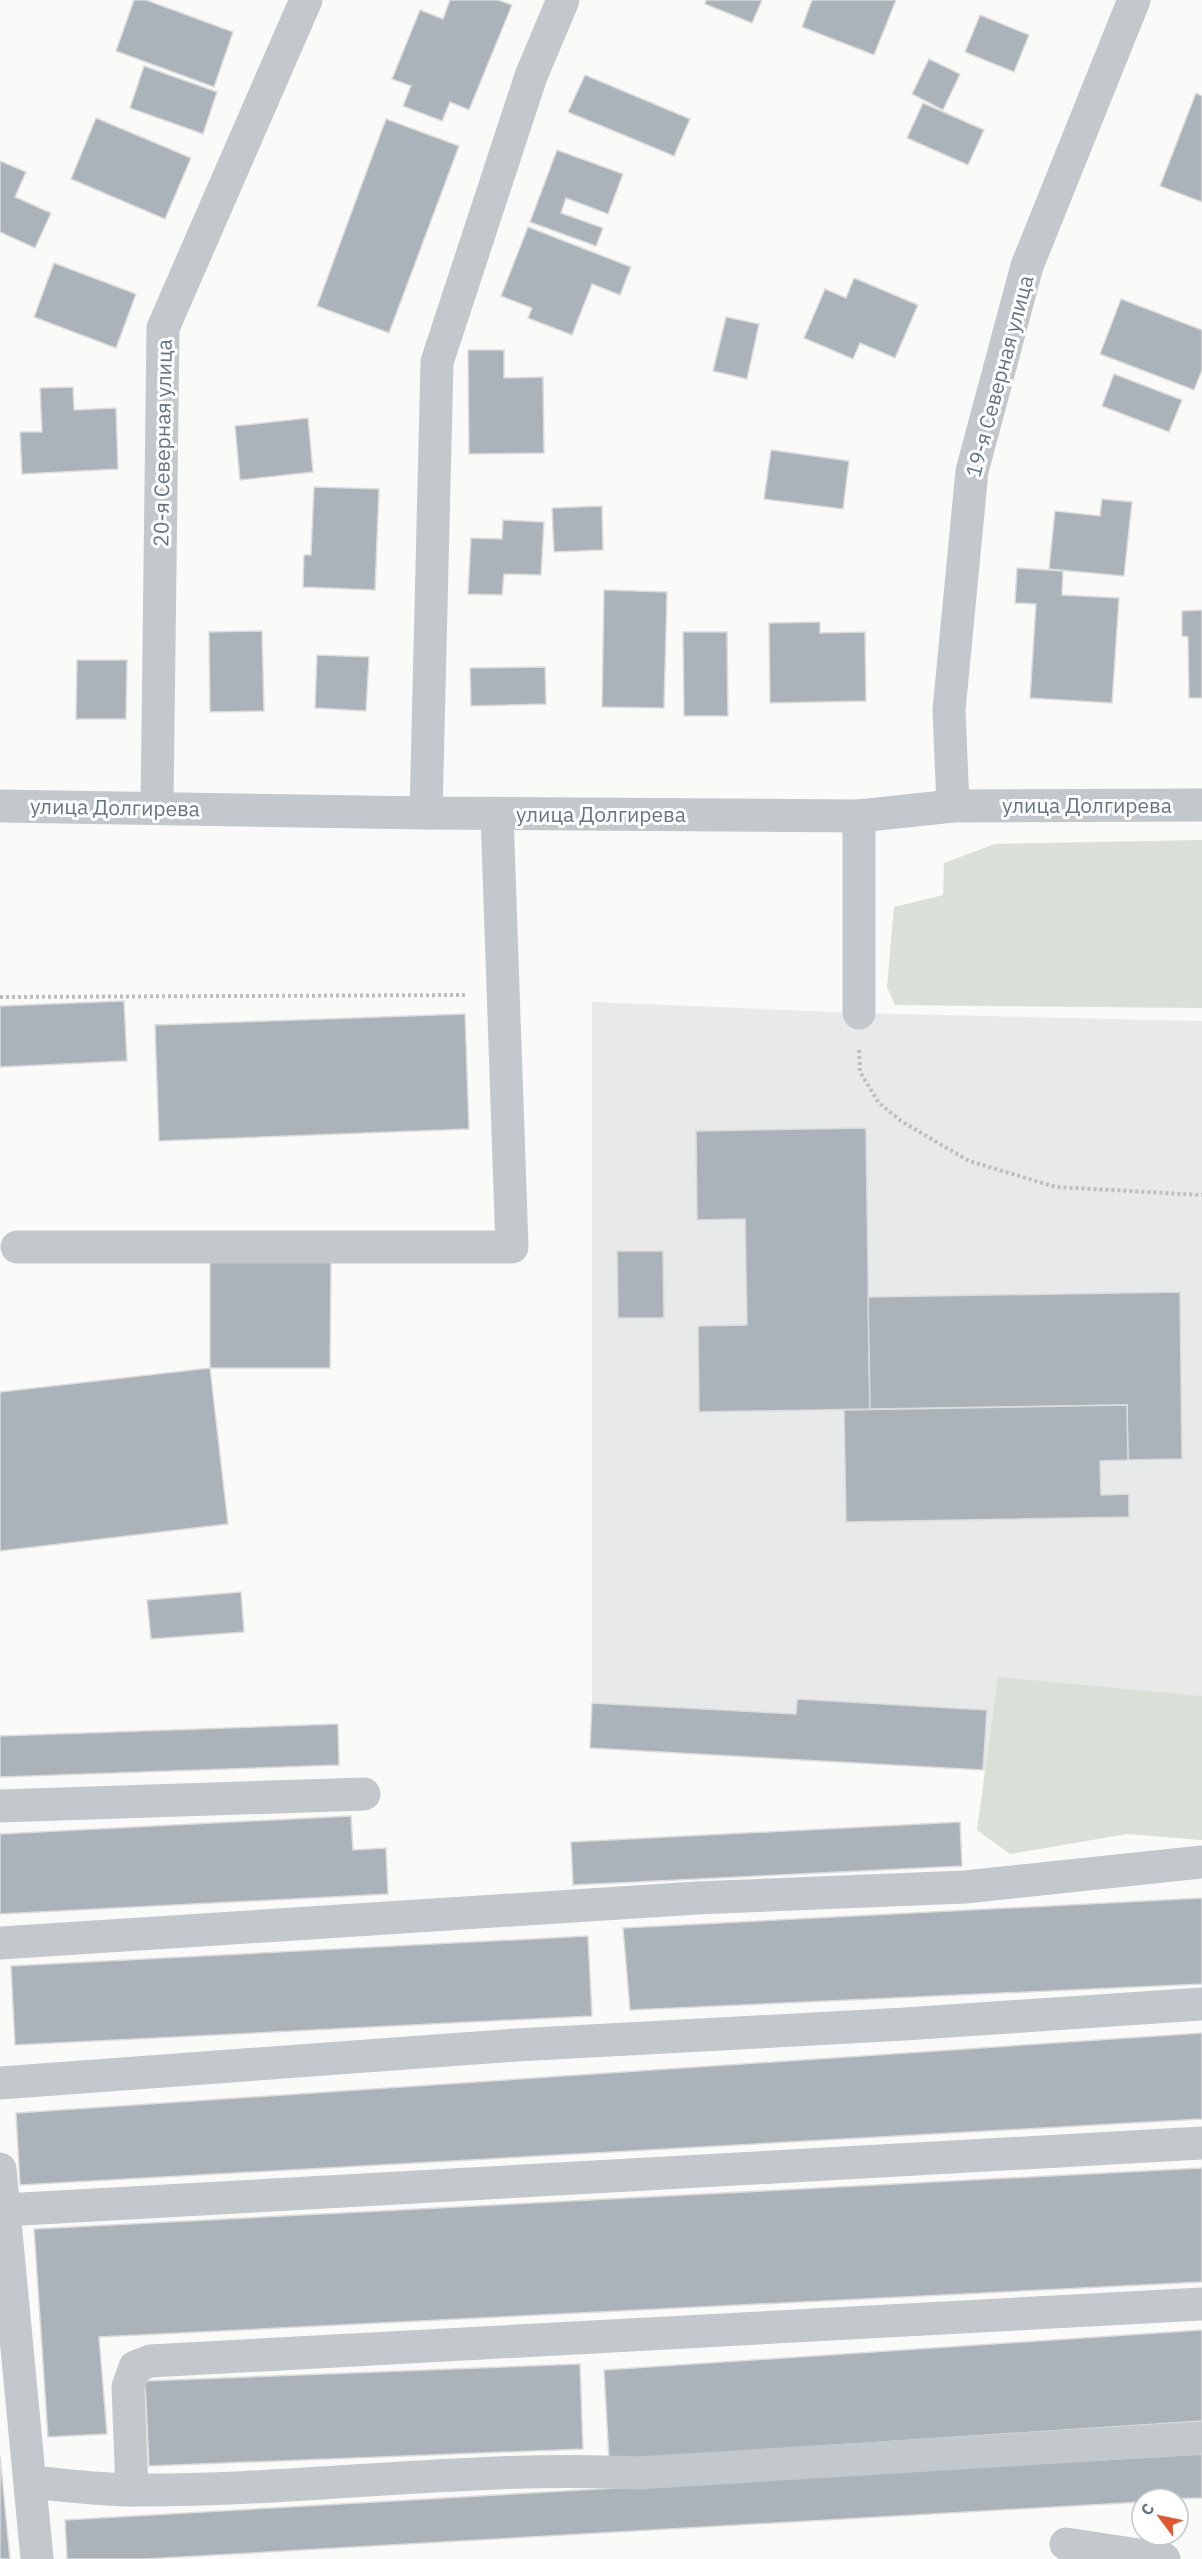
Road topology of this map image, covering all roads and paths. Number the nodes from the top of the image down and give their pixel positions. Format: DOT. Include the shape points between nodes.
graph roads {
  1 [pos="306,0"];
  2 [pos="563,0"];
  3 [pos="1134,0"];
  4 [pos="1202,805"];
  5 [pos="0,806"];
  6 [pos="953,806"];
  7 [pos="157,807"];
  8 [pos="426,813"];
  9 [pos="497,814"];
  10 [pos="859,816"];
  11 [pos="503,995"];
  12 [pos="0,997"];
  13 [pos="859,1013"];
  14 [pos="1202,1195"];
  15 [pos="17,1247"];
  16 [pos="364,1794"];
  17 [pos="0,1806"];
  18 [pos="1202,1862"];
  19 [pos="0,1943"];
  20 [pos="1202,2004"];
  21 [pos="0,2083"];
  22 [pos="1202,2143"];
  23 [pos="0,2169"];
  24 [pos="4,2210"];
  25 [pos="1202,2304"];
  26 [pos="1202,2438"];
  27 [pos="30,2482"];
  28 [pos="132,2490"];
  29 [pos="1066,2544"];
  30 [pos="37,2559"];
  31 [pos="1164,2559"];
  1 -- 7 [label="street, 20-я Северная улица" via="163,328"];
  2 -- 8 [label="street" via="531,76 437,362"];
  3 -- 6 [label="street, 19-я Северная улица" via="1028,266 972,471 949,710"];
  4 -- 6 [label="street, улица Долгирева"];
  5 -- 7 [label="street, улица Долгирева"];
  6 -- 10 [label="street, улица Долгирева"];
  7 -- 8 [label="street, улица Долгирева"];
  8 -- 9 [label="street, улица Долгирева"];
  9 -- 10 [label="street, улица Долгирева"];
  9 -- 11 [label="street"];
  10 -- 13 [label="street"];
  11 -- 12 [label="path"];
  11 -- 15 [label="street" via="512,1247"];
  13 -- 14 [label="path" via="860,1072 879,1103 901,1121 969,1161 1056,1187"];
  16 -- 17 [label="street"];
  18 -- 19 [label="street" via="965,1887 697,1898"];
  20 -- 21 [label="street" via="516,2045"];
  22 -- 24 [label="street"];
  23 -- 24 [label="street"];
  24 -- 27 [label="street"];
  25 -- 28 [label="street" via="150,2361 135,2367 128,2387"];
  26 -- 28 [label="street" via="638,2473 574,2470"];
  27 -- 28 [label="street"];
  27 -- 30 [label="street"];
  29 -- 31 [label="street"];
}
